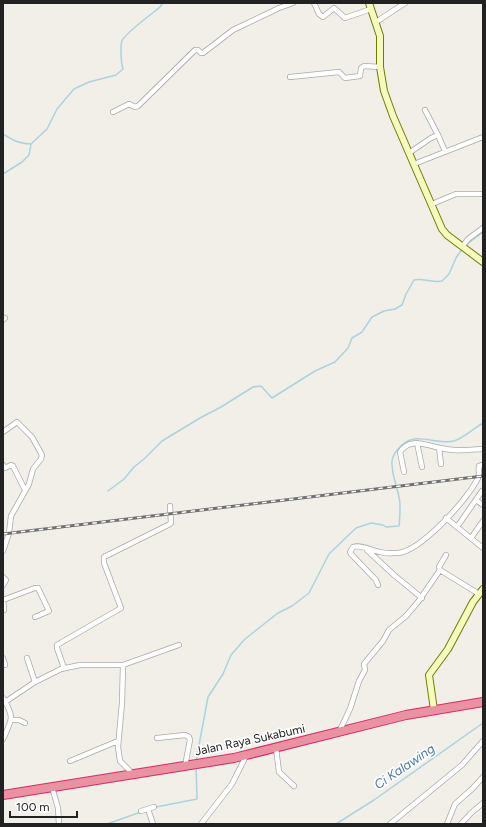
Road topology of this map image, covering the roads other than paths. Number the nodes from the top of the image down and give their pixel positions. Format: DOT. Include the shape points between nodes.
graph roads {
  1 [pos="293,3"];
  2 [pos="314,3"];
  3 [pos="405,3"];
  4 [pos="370,6"];
  5 [pos="376,22"];
  6 [pos="380,67"];
  7 [pos="290,77"];
  8 [pos="425,110"];
  9 [pos="113,112"];
  10 [pos="438,136"];
  11 [pos="483,138"];
  12 [pos="445,151"];
  13 [pos="409,153"];
  14 [pos="414,164"];
  15 [pos="481,194"];
  16 [pos="432,204"];
  17 [pos="483,228"];
  18 [pos="463,248"];
  19 [pos="483,262"];
  20 [pos="3,432"];
  21 [pos="417,443"];
  22 [pos="439,448"];
  23 [pos="483,449"];
  24 [pos="441,464"];
  25 [pos="3,465"];
  26 [pos="483,465"];
  27 [pos="422,467"];
  28 [pos="404,472"];
  29 [pos="26,490"];
  30 [pos="482,491"];
  31 [pos="476,500"];
  32 [pos="483,505"];
  33 [pos="170,506"];
  34 [pos="446,518"];
  35 [pos="483,521"];
  36 [pos="457,527"];
  37 [pos="471,538"];
  38 [pos="483,548"];
  39 [pos="367,549"];
  40 [pos="3,551"];
  41 [pos="446,555"];
  42 [pos="440,570"];
  43 [pos="3,577"];
  44 [pos="3,584"];
  45 [pos="378,584"];
  46 [pos="481,592"];
  47 [pos="422,598"];
  48 [pos="3,599"];
  49 [pos="4,610"];
  50 [pos="35,617"];
  51 [pos="178,645"];
  52 [pos="3,658"];
  53 [pos="27,658"];
  54 [pos="6,665"];
  55 [pos="123,665"];
  56 [pos="64,668"];
  57 [pos="35,682"];
  58 [pos="4,700"];
  59 [pos="482,703"];
  60 [pos="434,710"];
  61 [pos="11,720"];
  62 [pos="25,723"];
  63 [pos="5,730"];
  64 [pos="338,733"];
  65 [pos="157,738"];
  66 [pos="3,739"];
  67 [pos="118,741"];
  68 [pos="483,741"];
  69 [pos="276,748"];
  70 [pos="246,755"];
  71 [pos="70,761"];
  72 [pos="187,766"];
  73 [pos="131,774"];
  74 [pos="483,777"];
  75 [pos="294,786"];
  76 [pos="52,787"];
  77 [pos="3,795"];
  78 [pos="483,803"];
  79 [pos="154,807"];
  80 [pos="148,809"];
  81 [pos="141,811"];
  82 [pos="59,824"];
  83 [pos="153,824"];
  84 [pos="201,824"];
  85 [pos="390,824"];
  86 [pos="447,824"];
  87 [pos="462,824"];
  1 -- 9 [label="street" via="234,30 203,53 194,50 138,106 129,104"];
  2 -- 4 [label="street" via="323,17 334,8 346,18"];
  3 -- 5 [label="street"];
  4 -- 5 [label="street"];
  5 -- 6 [label="street" via="380,39"];
  6 -- 7 [label="street" via="364,66 360,76 356,77 345,78 339,72"];
  6 -- 13 [label="street" via="386,96"];
  8 -- 10 [label="street"];
  10 -- 12 [label="street"];
  10 -- 13 [label="street"];
  11 -- 12 [label="street"];
  12 -- 14 [label="street"];
  13 -- 14 [label="street"];
  14 -- 16 [label="street"];
  15 -- 16 [label="street" via="458,194"];
  16 -- 18 [label="street" via="444,232"];
  17 -- 18 [label="street" via="468,239"];
  18 -- 19 [label="street"];
  20 -- 29 [label="street" via="17,422 32,437 42,455 33,469"];
  21 -- 22 [label="street"];
  21 -- 27 [label="street"];
  21 -- 28 [label="street" via="408,445 400,452"];
  22 -- 23 [label="street"];
  22 -- 24 [label="street"];
  25 -- 29 [label="street" via="5,468 13,466"];
  26 -- 34 [label="street" via="479,466 479,476 469,493"];
  29 -- 40 [label="street" via="12,516"];
  30 -- 31 [label="street"];
  31 -- 32 [label="street"];
  31 -- 36 [label="street"];
  33 -- 56 [label="street" via="170,524 104,558 121,608 57,645"];
  34 -- 36 [label="street"];
  34 -- 39 [label="street" via="428,537 407,551 385,553"];
  35 -- 37 [label="street"];
  36 -- 37 [label="street"];
  37 -- 38 [label="street"];
  39 -- 45 [label="street" via="355,546 350,553"];
  39 -- 47 [label="street"];
  41 -- 42 [label="street" via="439,567"];
  42 -- 46 [label="street"];
  42 -- 47 [label="street"];
  43 -- 44 [label="street" via="6,580"];
  46 -- 60 [label="street" via="448,649 429,675"];
  47 -- 64 [label="street" via="389,630 364,664 350,709"];
  48 -- 49 [label="street"];
  48 -- 50 [label="street" via="38,588 49,611"];
  51 -- 55 [label="street"];
  52 -- 54 [label="street"];
  53 -- 57 [label="street"];
  55 -- 56 [label="street" via="91,664"];
  55 -- 67 [label="street"];
  56 -- 57 [label="street"];
  57 -- 58 [label="street"];
  58 -- 61 [label="street" via="11,713"];
  59 -- 60 [label="highway, Jalan Raya Sukabumi"];
  60 -- 64 [label="highway, Jalan Raya Sukabumi"];
  61 -- 62 [label="street"];
  61 -- 63 [label="street"];
  63 -- 66 [label="street"];
  64 -- 69 [label="highway, Jalan Raya Sukabumi"];
  65 -- 72 [label="street" via="185,735 189,737"];
  67 -- 71 [label="street"];
  67 -- 73 [label="street" via="120,761"];
  68 -- 85 [label="street" via="462,765"];
  69 -- 70 [label="highway, Jalan Raya Sukabumi"];
  69 -- 75 [label="street" via="279,772"];
  70 -- 72 [label="highway, Jalan Raya Sukabumi"];
  70 -- 84 [label="street" via="232,784"];
  72 -- 73 [label="highway, Jalan Raya Sukabumi"];
  73 -- 76 [label="highway, Jalan Raya Sukabumi"];
  74 -- 86 [label="street" via="455,804"];
  76 -- 77 [label="highway, Jalan Raya Sukabumi"];
  76 -- 82 [label="street"];
  78 -- 87 [label="street"];
  79 -- 80 [label="street"];
  80 -- 81 [label="street"];
  80 -- 83 [label="street"];
}
